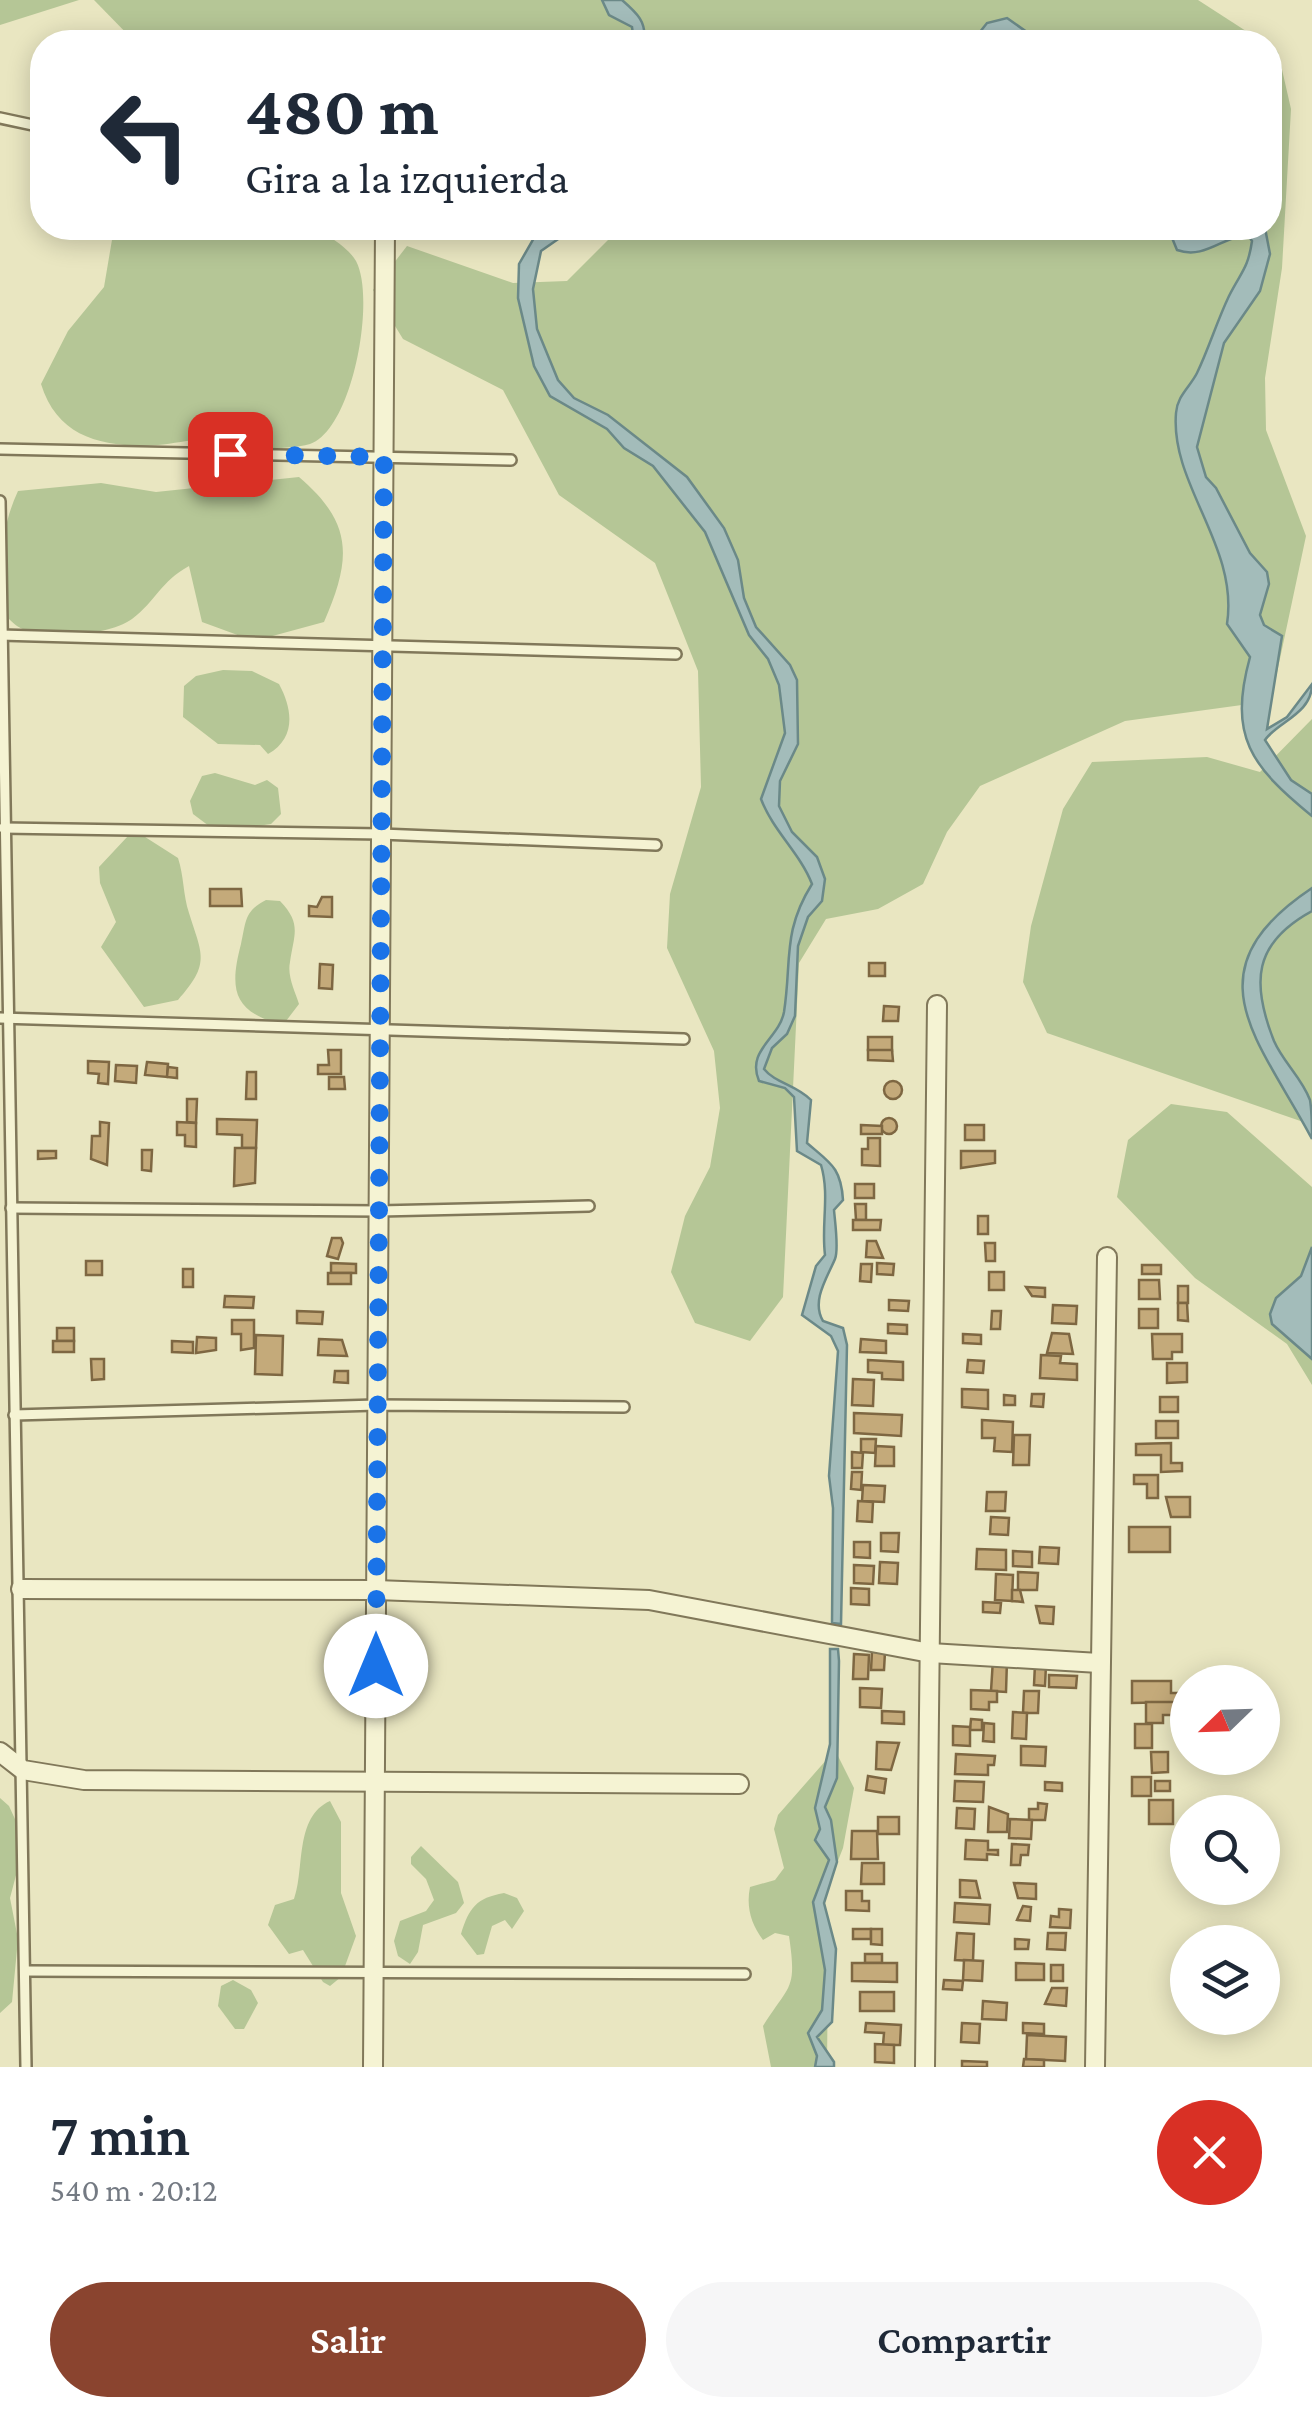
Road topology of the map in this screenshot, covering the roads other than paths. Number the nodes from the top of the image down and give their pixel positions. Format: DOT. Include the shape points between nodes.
graph roads {
  1 [pos="0,118"];
  2 [pos="30,124"];
  3 [pos="386,240"];
  4 [pos="0,450"];
  5 [pos="384,457"];
  6 [pos="511,460"];
  7 [pos="0,500"];
  8 [pos="0,635"];
  9 [pos="383,645"];
  10 [pos="676,654"];
  11 [pos="2,828"];
  12 [pos="381,834"];
  13 [pos="656,845"];
  14 [pos="937,1006"];
  15 [pos="4,1019"];
  16 [pos="380,1027"];
  17 [pos="684,1039"];
  18 [pos="590,1206"];
  19 [pos="11,1208"];
  20 [pos="379,1211"];
  21 [pos="1108,1257"];
  22 [pos="378,1404"];
  23 [pos="624,1407"];
  24 [pos="14,1415"];
  25 [pos="21,1588"];
  26 [pos="376,1590"];
  27 [pos="930,1653"];
  28 [pos="1099,1663"];
  29 [pos="0,1752"];
  30 [pos="23,1770"];
  31 [pos="375,1780"];
  32 [pos="738,1784"];
  33 [pos="24,1971"];
  34 [pos="745,1974"];
  35 [pos="374,1975"];
  36 [pos="26,2067"];
  37 [pos="373,2067"];
  38 [pos="925,2067"];
  39 [pos="1095,2067"];
  1 -- 2 [label="lane"];
  3 -- 5 [label="street"];
  4 -- 5 [label="lane"];
  5 -- 6 [label="lane"];
  5 -- 9 [label="street"];
  7 -- 8 [label="lane"];
  8 -- 9 [label="lane"];
  8 -- 11 [label="lane"];
  9 -- 10 [label="lane"];
  9 -- 12 [label="street"];
  11 -- 12 [label="lane"];
  11 -- 15 [label="lane"];
  12 -- 13 [label="lane"];
  12 -- 16 [label="street"];
  14 -- 27 [label="street"];
  15 -- 16 [label="lane"];
  15 -- 19 [label="lane"];
  16 -- 17 [label="lane"];
  16 -- 20 [label="street"];
  18 -- 20 [label="lane"];
  19 -- 20 [label="lane"];
  19 -- 24 [label="lane"];
  20 -- 22 [label="street"];
  21 -- 28 [label="street"];
  22 -- 23 [label="lane"];
  22 -- 24 [label="lane"];
  22 -- 26 [label="street"];
  24 -- 25 [label="lane"];
  25 -- 26 [label="street"];
  25 -- 30 [label="lane"];
  26 -- 27 [label="street" via="649,1600"];
  26 -- 31 [label="street"];
  27 -- 28 [label="street"];
  27 -- 38 [label="street"];
  28 -- 39 [label="street"];
  29 -- 30 [label="street"];
  30 -- 31 [label="street" via="84,1780"];
  30 -- 33 [label="lane"];
  31 -- 32 [label="street"];
  31 -- 35 [label="street"];
  33 -- 35 [label="lane"];
  33 -- 36 [label="lane"];
  34 -- 35 [label="lane"];
  35 -- 37 [label="street"];
}
